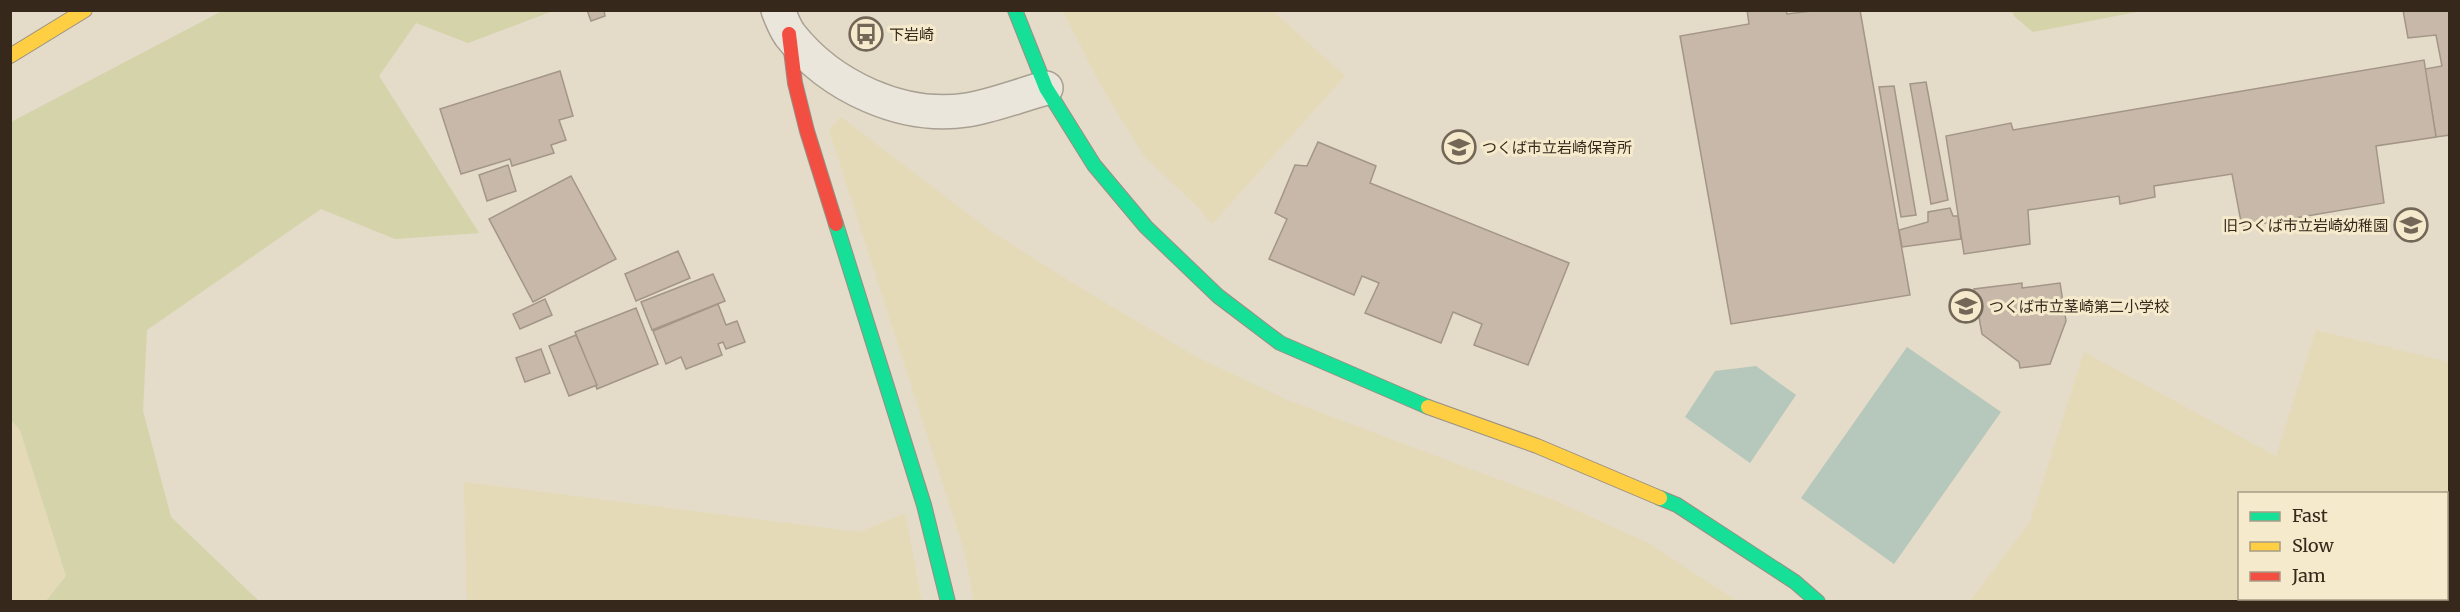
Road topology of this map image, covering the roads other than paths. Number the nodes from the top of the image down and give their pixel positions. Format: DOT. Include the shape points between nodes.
graph roads {
  1 [pos="85,10"];
  2 [pos="1015,10"];
  3 [pos="783,22"];
  4 [pos="10,56"];
  5 [pos="1046,88"];
  6 [pos="948,602"];
  7 [pos="1818,602"];
  1 -- 4 [label="street"];
  2 -- 5 [label="street"];
  3 -- 5 [label="street" via="825,70 869,95 917,111 967,110"];
  3 -- 6 [label="street" via="807,131 924,505"];
  5 -- 7 [label="street" via="1094,165 1146,227 1218,296 1280,343 1361,380 1537,446 1677,505 1795,582"];
}
